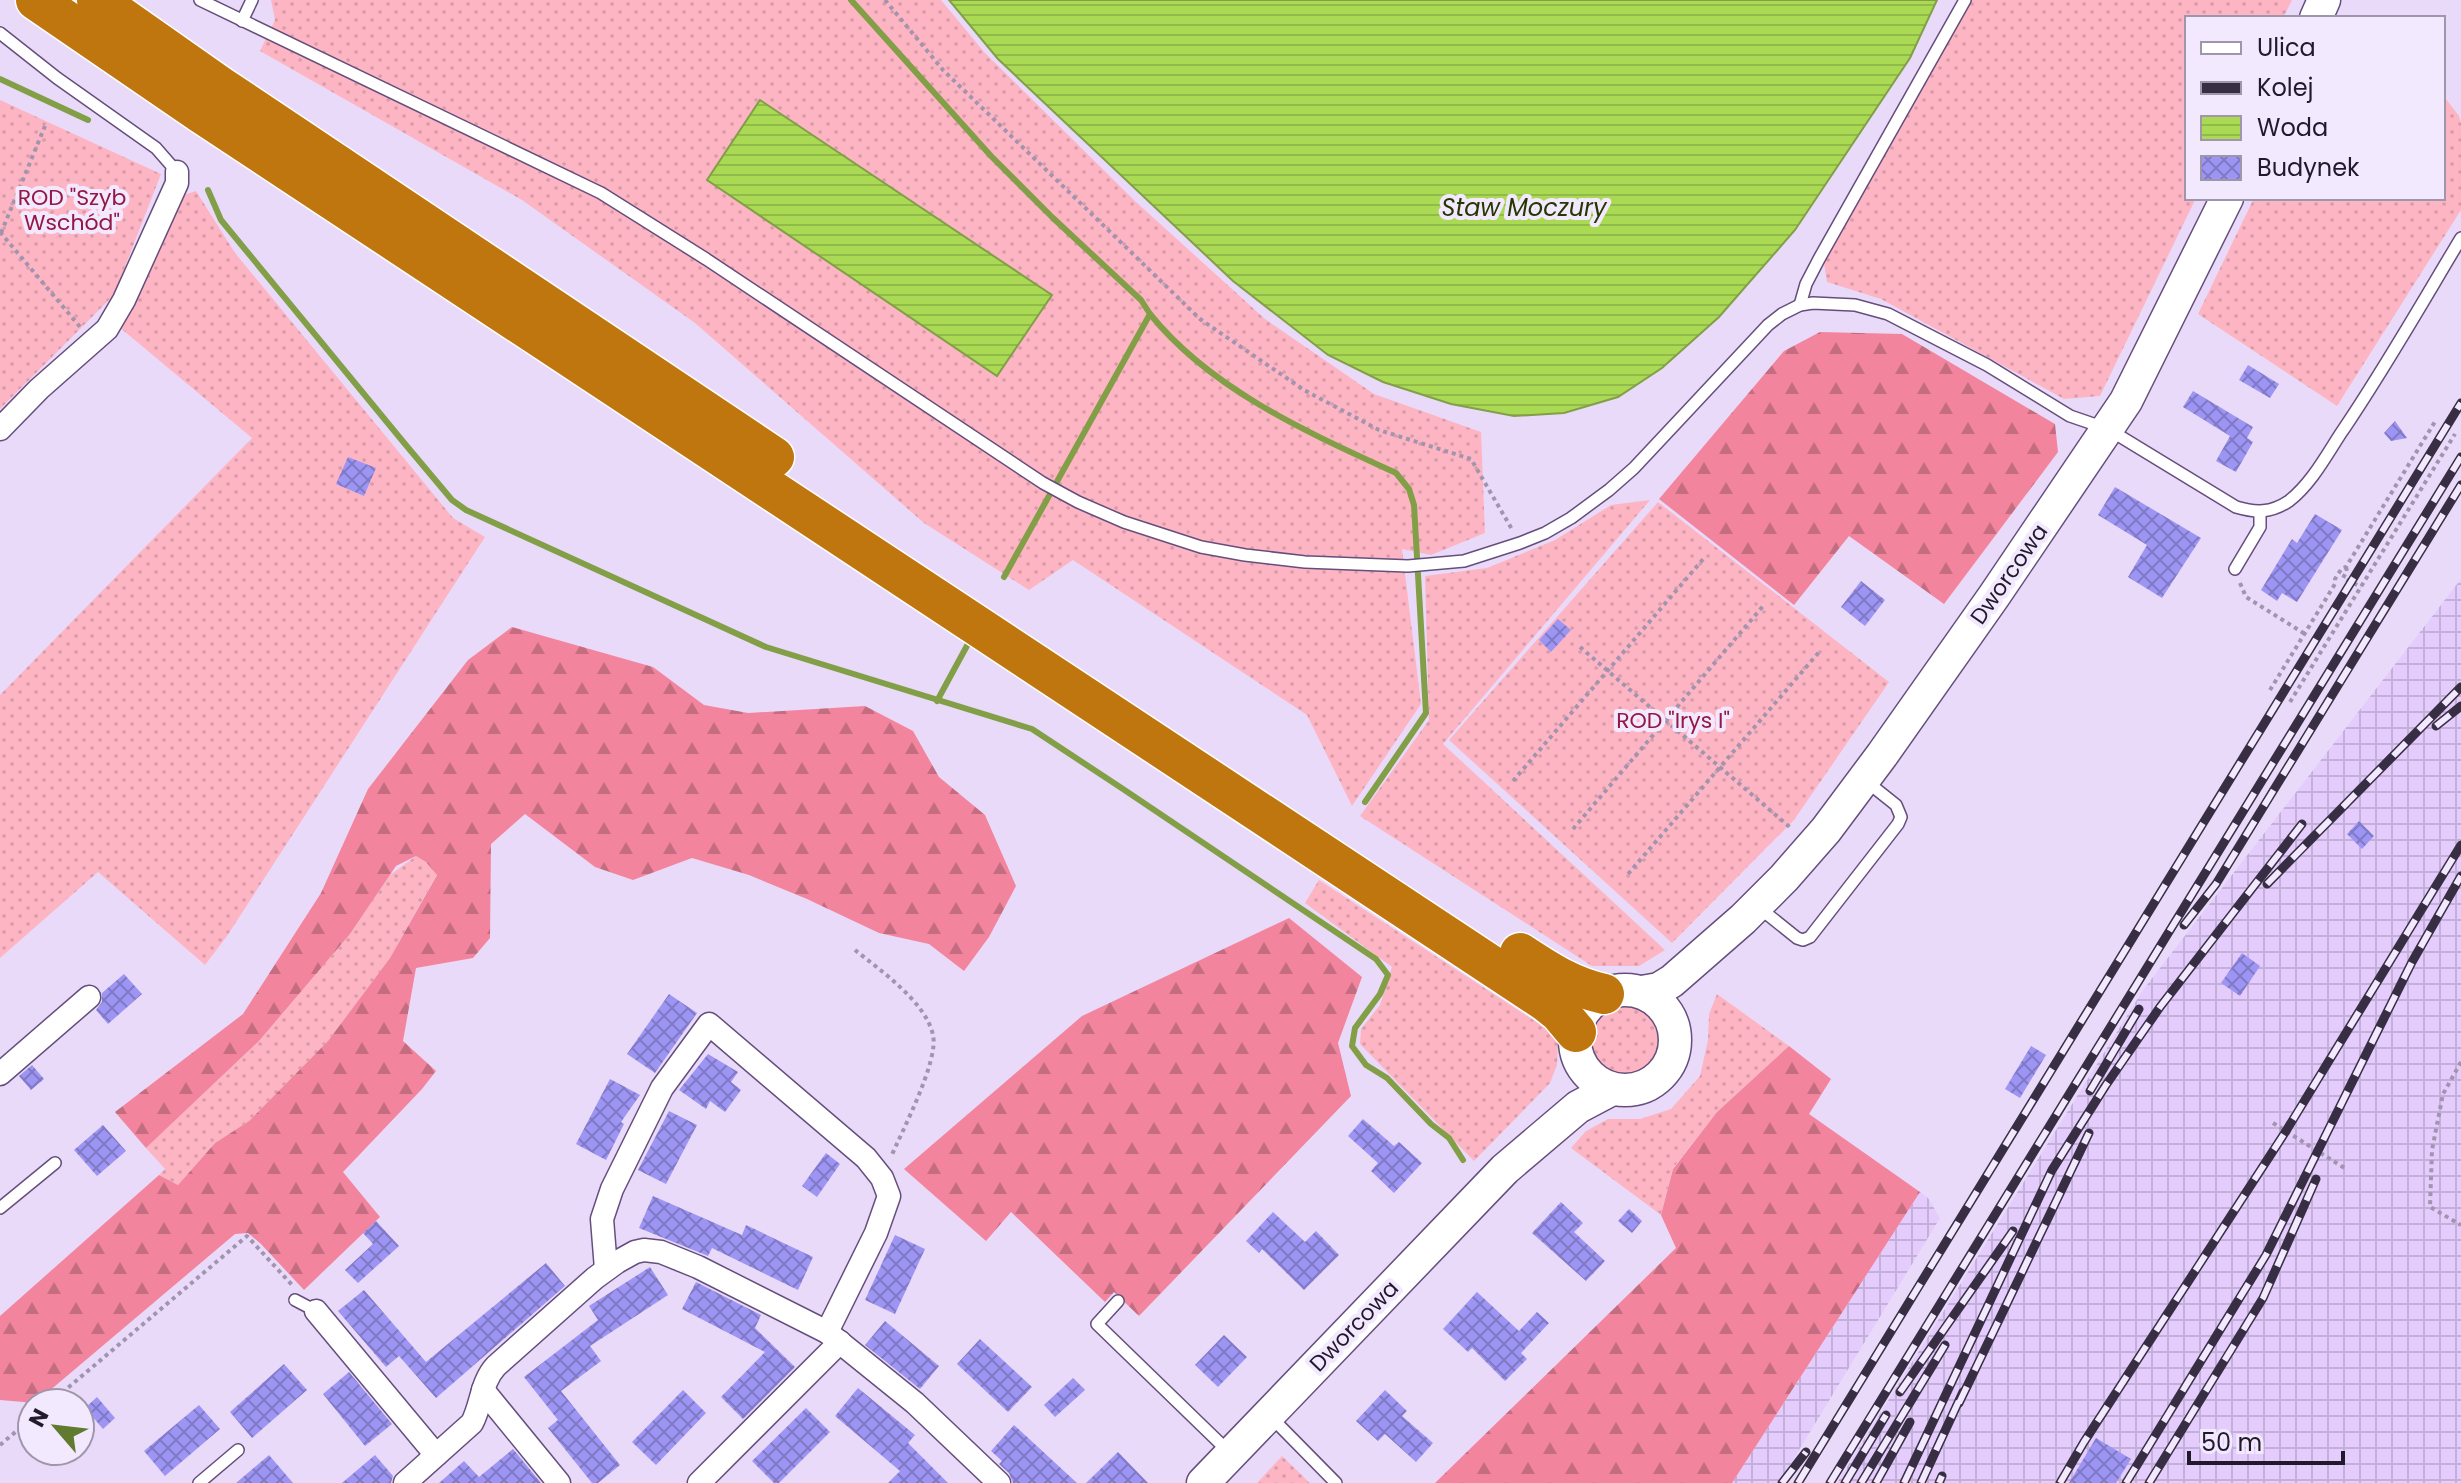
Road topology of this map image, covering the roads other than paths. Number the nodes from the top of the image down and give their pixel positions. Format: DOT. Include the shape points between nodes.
graph roads {
  1 [pos="36,0"];
  2 [pos="97,0"];
  3 [pos="200,0"];
  4 [pos="252,0"];
  5 [pos="1965,0"];
  6 [pos="242,21"];
  7 [pos="0,33"];
  8 [pos="177,172"];
  9 [pos="2226,200"];
  10 [pos="2461,238"];
  11 [pos="1800,305"];
  12 [pos="0,429"];
  13 [pos="2108,429"];
  14 [pos="2260,512"];
  15 [pos="2235,569"];
  16 [pos="1864,780"];
  17 [pos="1750,912"];
  18 [pos="1623,993"];
  19 [pos="89,997"];
  20 [pos="1675,1032"];
  21 [pos="1578,1048"];
  22 [pos="0,1074"];
  23 [pos="1612,1089"];
  24 [pos="55,1163"];
  25 [pos="1505,1169"];
  26 [pos="0,1208"];
  27 [pos="606,1269"];
  28 [pos="295,1300"];
  29 [pos="1118,1301"];
  30 [pos="316,1311"];
  31 [pos="834,1337"];
  32 [pos="483,1390"];
  33 [pos="1269,1416"];
  34 [pos="238,1450"];
  35 [pos="1232,1454"];
  36 [pos="436,1455"];
  37 [pos="199,1483"];
  38 [pos="405,1483"];
  39 [pos="559,1483"];
  40 [pos="699,1483"];
  41 [pos="999,1483"];
  42 [pos="1203,1483"];
  43 [pos="1336,1483"];
  1 -- 21 [label="highway" via="1545,1001 1560,1013"];
  2 -- 18 [label="highway" via="1559,979 1581,988"];
  3 -- 6 [label="lane"];
  4 -- 6 [label="lane"];
  5 -- 11 [label="lane" via="1815,267"];
  6 -- 11 [label="lane" via="601,193 1059,492 1124,522 1212,549 1305,562 1430,565 1464,561 1545,533 1634,468 1768,325"];
  7 -- 8 [label="lane" via="156,148"];
  8 -- 12 [label="street" via="177,183 107,329"];
  9 -- 13 [label="main road, Dworcowa"];
  10 -- 14 [label="lane" via="2322,462 2293,497"];
  11 -- 13 [label="lane" via="1834,302 1888,314 2070,416"];
  13 -- 14 [label="lane" via="2236,507"];
  13 -- 16 [label="main road, Dworcowa"];
  14 -- 15 [label="lane" via="2257,535"];
  16 -- 17 [label="main road, Dworcowa"];
  16 -- 17 [label="lane" via="1896,805 1901,817 1810,937 1797,938"];
  17 -- 18 [label="main road, Dworcowa" via="1672,981 1659,989"];
  17 -- 20 [label="main road, Dworcowa" via="1698,983"];
  18 -- 20 [label="main road" via="1653,998 1671,1018"];
  18 -- 21 [label="main road" via="1585,1010"];
  19 -- 22 [label="street"];
  20 -- 23 [label="main road" via="1671,1061 1663,1073 1639,1088"];
  21 -- 23 [label="main road" via="1597,1082"];
  21 -- 25 [label="main road, Dworcowa" via="1567,1088"];
  23 -- 25 [label="main road, Dworcowa" via="1578,1107"];
  24 -- 26 [label="lane"];
  25 -- 33 [label="main road, Dworcowa"];
  27 -- 31 [label="street" via="635,1252 661,1252"];
  27 -- 31 [label="street" via="602,1219 621,1168 662,1088 709,1024 866,1158 882,1178 889,1196"];
  27 -- 32 [label="street" via="496,1366"];
  28 -- 30 [label="lane"];
  29 -- 35 [label="lane" via="1097,1324"];
  30 -- 36 [label="street"];
  31 -- 40 [label="street"];
  31 -- 41 [label="street" via="915,1403"];
  32 -- 36 [label="street" via="472,1423"];
  32 -- 39 [label="street"];
  33 -- 35 [label="main road, Dworcowa"];
  33 -- 43 [label="lane"];
  34 -- 37 [label="lane"];
  35 -- 42 [label="main road, Dworcowa"];
  36 -- 38 [label="street"];
}
